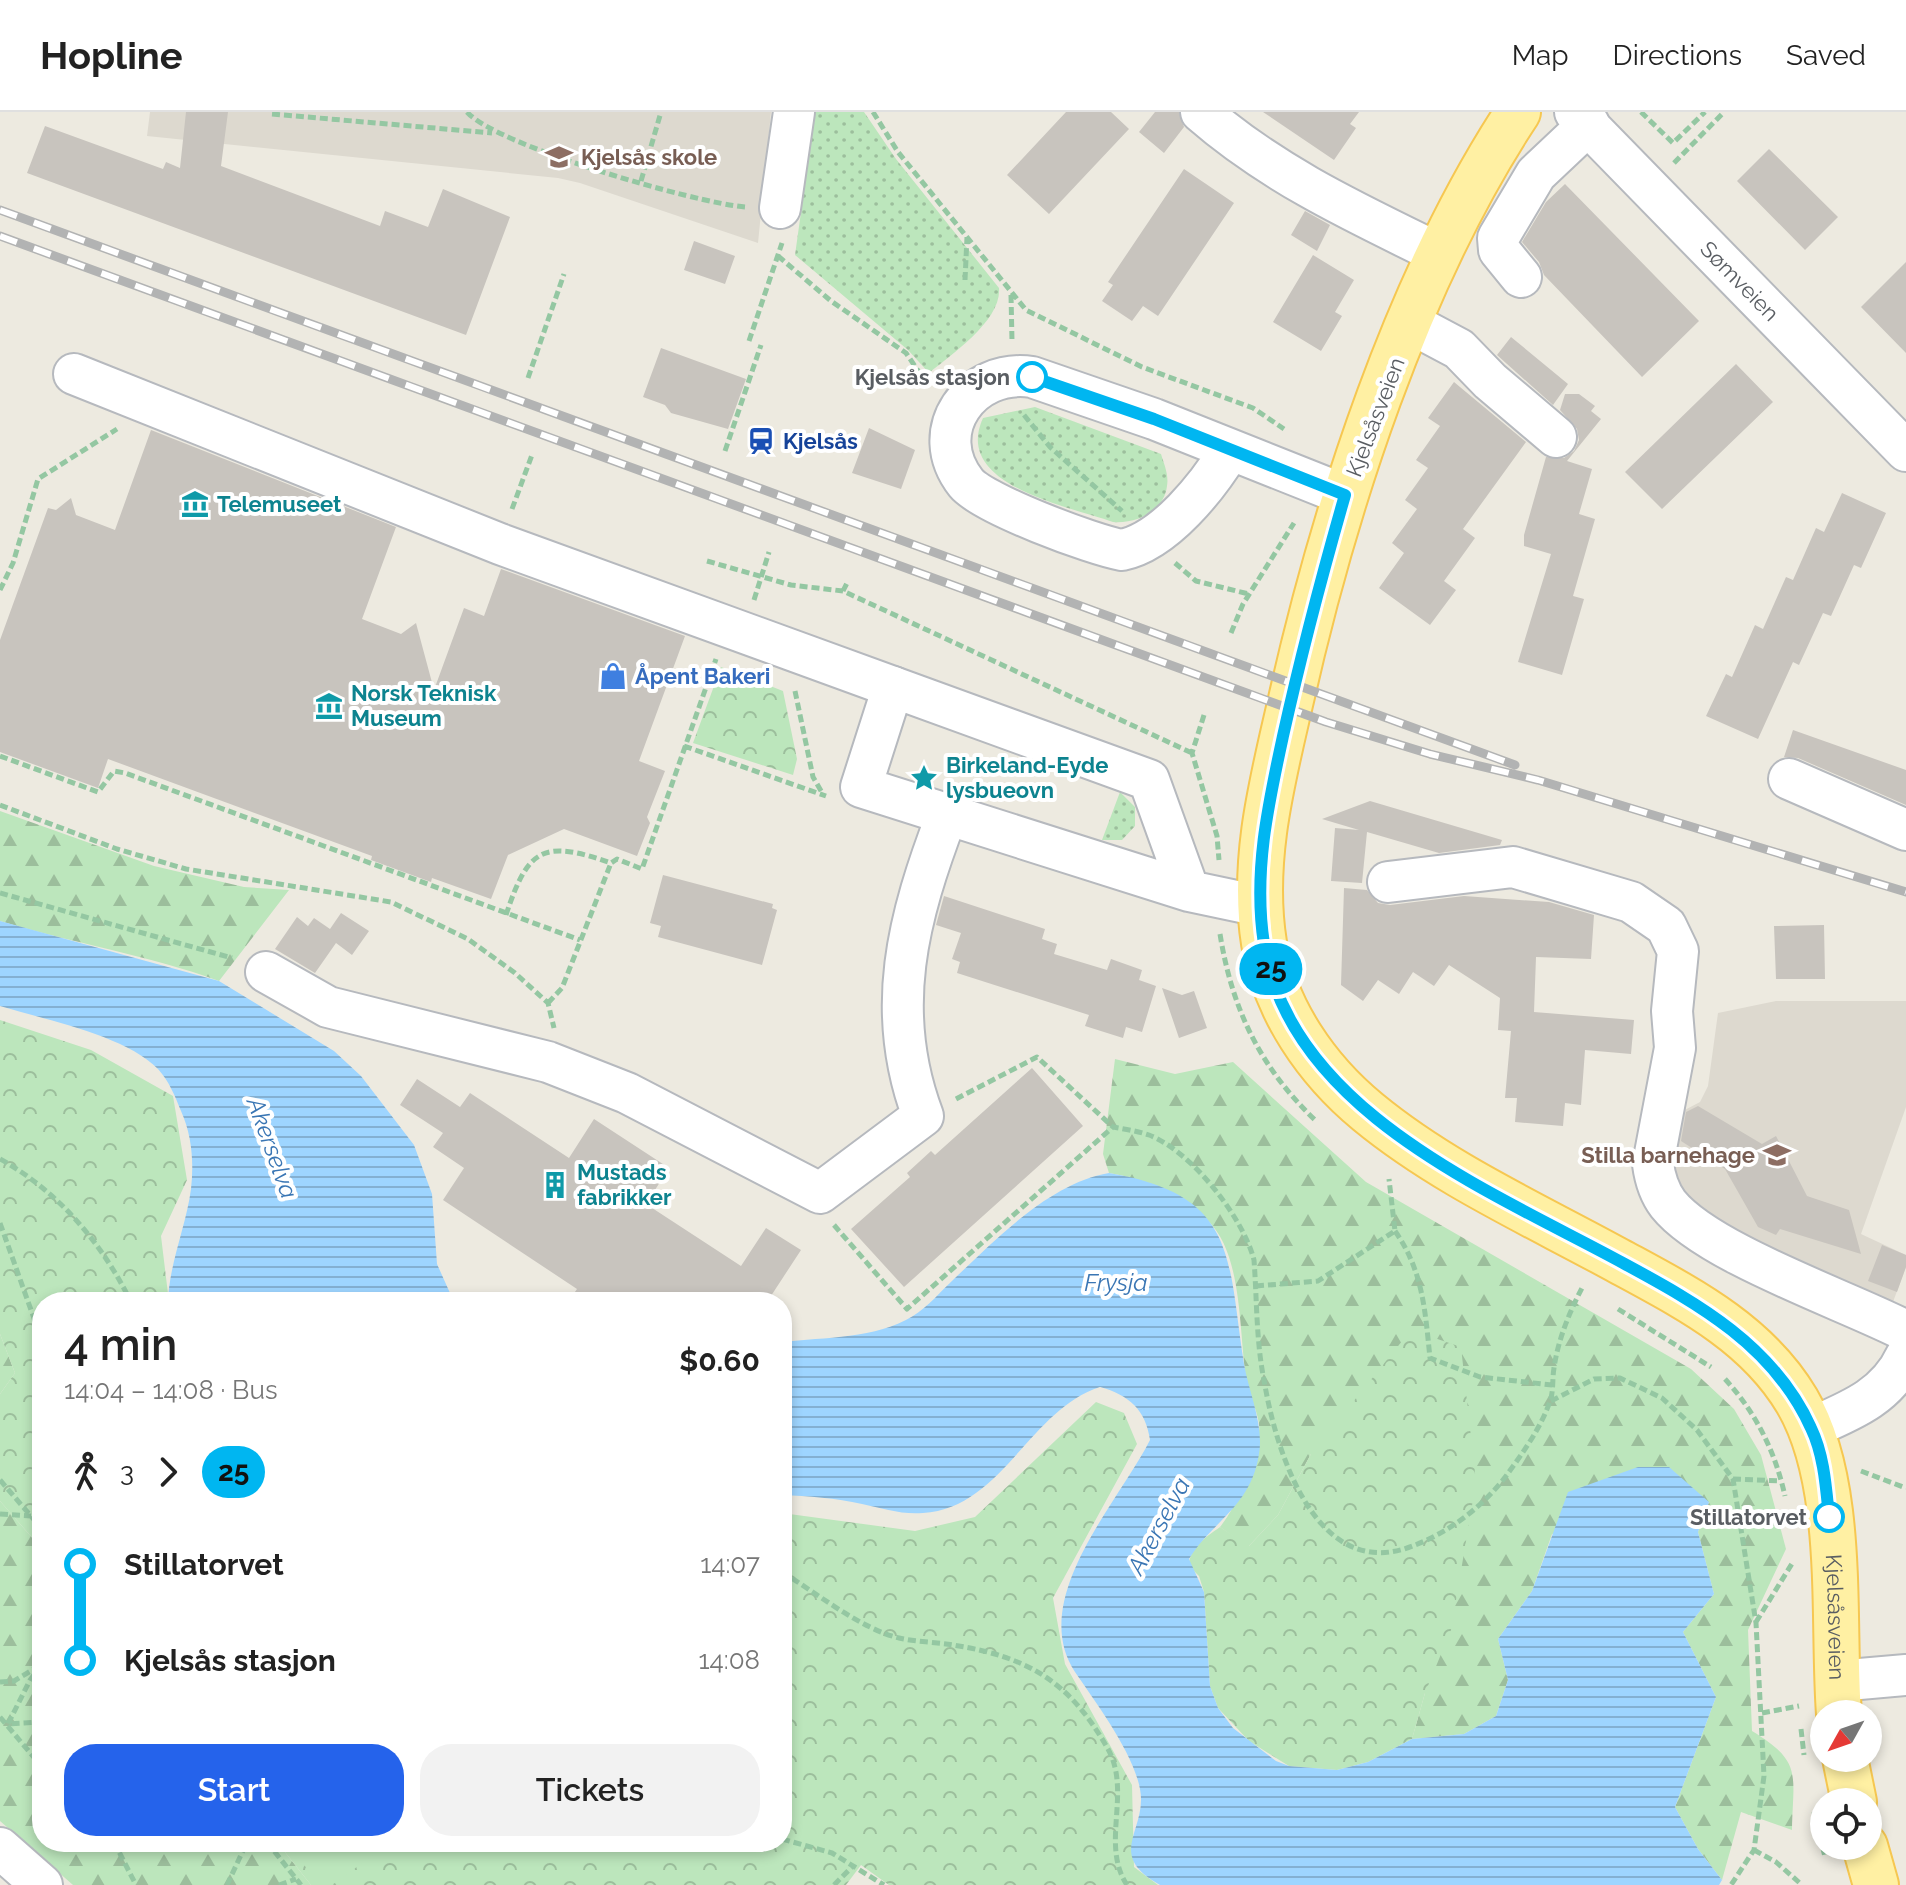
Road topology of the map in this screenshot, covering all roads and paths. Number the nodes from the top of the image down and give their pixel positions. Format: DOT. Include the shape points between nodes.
graph roads {
  1 [pos="467,112"];
  2 [pos="661,112"];
  3 [pos="794,112"];
  4 [pos="873,112"];
  5 [pos="1201,112"];
  6 [pos="1518,112"];
  7 [pos="1641,112"];
  8 [pos="1705,112"];
  9 [pos="1724,112"];
  10 [pos="272,114"];
  11 [pos="1582,118"];
  12 [pos="497,133"];
  13 [pos="641,181"];
  14 [pos="1649,188"];
  15 [pos="780,208"];
  16 [pos="968,236"];
  17 [pos="1440,254"];
  18 [pos="778,256"];
  19 [pos="564,274"];
  20 [pos="1521,277"];
  21 [pos="965,280"];
  22 [pos="1011,294"];
  23 [pos="1410,323"];
  24 [pos="749,341"];
  25 [pos="1012,342"];
  26 [pos="761,345"];
  27 [pos="74,374"];
  28 [pos="528,378"];
  29 [pos="994,378"];
  30 [pos="927,384"];
  31 [pos="1556,437"];
  32 [pos="1291,438"];
  33 [pos="1230,450"];
  34 [pos="725,451"];
  35 [pos="1906,451"];
  36 [pos="532,455"];
  37 [pos="38,479"];
  38 [pos="517,495"];
  39 [pos="1345,495"];
  40 [pos="1298,515"];
  41 [pos="1151,537"];
  42 [pos="769,552"];
  43 [pos="707,561"];
  44 [pos="761,577"];
  45 [pos="848,581"];
  46 [pos="759,584"];
  47 [pos="0,590"];
  48 [pos="843,591"];
  49 [pos="1249,594"];
  50 [pos="1231,633"];
  51 [pos="717,658"];
  52 [pos="785,679"];
  53 [pos="893,687"];
  54 [pos="684,746"];
  55 [pos="1192,753"];
  56 [pos="0,756"];
  57 [pos="1789,779"];
  58 [pos="824,796"];
  59 [pos="838,801"];
  60 [pos="0,805"];
  61 [pos="947,815"];
  62 [pos="1906,830"];
  63 [pos="611,863"];
  64 [pos="1388,882"];
  65 [pos="1189,891"];
  66 [pos="0,893"];
  67 [pos="1260,906"];
  68 [pos="506,915"];
  69 [pos="580,940"];
  70 [pos="266,972"];
  71 [pos="548,1003"];
  72 [pos="548,1062"];
  73 [pos="923,1116"];
  74 [pos="1113,1127"];
  75 [pos="0,1159"];
  76 [pos="1389,1179"];
  77 [pos="820,1193"];
  78 [pos="0,1223"];
  79 [pos="1395,1231"];
  80 [pos="1256,1286"];
  81 [pos="126,1292"];
  82 [pos="1595,1296"];
  83 [pos="1608,1303"];
  84 [pos="32,1313"];
  85 [pos="1906,1331"];
  86 [pos="1906,1356"];
  87 [pos="1552,1385"];
  88 [pos="1551,1401"];
  89 [pos="1811,1428"];
  90 [pos="1853,1470"];
  91 [pos="1733,1479"];
  92 [pos="0,1480"];
  93 [pos="1906,1488"];
  94 [pos="0,1514"];
  95 [pos="31,1516"];
  96 [pos="1793,1562"];
  97 [pos="792,1578"];
  98 [pos="1756,1623"];
  99 [pos="32,1671"];
  100 [pos="1906,1675"];
  101 [pos="32,1678"];
  102 [pos="0,1682"];
  103 [pos="1825,1700"];
  104 [pos="1810,1703"];
  105 [pos="1762,1713"];
  106 [pos="0,1720"];
  107 [pos="32,1723"];
  108 [pos="8,1724"];
  109 [pos="32,1754"];
  110 [pos="792,1841"];
  111 [pos="0,1848"];
  112 [pos="1754,1850"];
  113 [pos="119,1852"];
  114 [pos="242,1852"];
  115 [pos="275,1852"];
  116 [pos="1869,1860"];
  117 [pos="854,1865"];
  118 [pos="296,1879"];
  119 [pos="42,1885"];
  120 [pos="136,1885"];
  121 [pos="227,1885"];
  122 [pos="279,1885"];
  123 [pos="301,1885"];
  124 [pos="834,1885"];
  125 [pos="884,1885"];
  126 [pos="1127,1885"];
  127 [pos="1731,1885"];
  128 [pos="1802,1885"];
  129 [pos="1876,1885"];
  1 -- 12 [label="path"];
  2 -- 13 [label="path"];
  3 -- 15 [label="street"];
  4 -- 16 [label="path" via="898,152"];
  5 -- 17 [label="street" via="1306,186"];
  6 -- 17 [label="main road, Kjelsåsveien"];
  7 -- 8 [label="path" via="1673,143"];
  9 -- 14 [label="path"];
  10 -- 12 [label="path"];
  11 -- 14 [label="street, Sømveien"];
  11 -- 20 [label="street" via="1536,174 1498,238 1499,250"];
  12 -- 13 [label="path" via="516,144"];
  13 -- 15 [label="path" via="741,207"];
  14 -- 35 [label="street, Sømveien"];
  15 -- 18 [label="path"];
  16 -- 21 [label="path"];
  16 -- 22 [label="path"];
  17 -- 23 [label="main road, Kjelsåsveien"];
  18 -- 24 [label="path"];
  18 -- 30 [label="path" via="906,353"];
  19 -- 28 [label="path"];
  22 -- 25 [label="path"];
  22 -- 32 [label="path" via="1026,310 1078,338 1253,408"];
  23 -- 31 [label="street" via="1459,349"];
  23 -- 39 [label="main road, Kjelsåsveien"];
  26 -- 34 [label="path"];
  27 -- 53 [label="street" via="500,544"];
  29 -- 33 [label="street" via="1032,377"];
  29 -- 41 [label="path" via="1050,447"];
  29 -- 41 [label="street" via="963,402 952,434 955,465 978,496 1110,548 1134,547"];
  33 -- 39 [label="street"];
  33 -- 41 [label="street" via="1204,490"];
  36 -- 38 [label="path"];
  37 -- 47 [label="path"];
  39 -- 67 [label="main road, Kjelsåsveien" via="1274,776"];
  40 -- 49 [label="path"];
  41 -- 49 [label="path" via="1184,575"];
  42 -- 44 [label="path"];
  43 -- 44 [label="path"];
  44 -- 46 [label="path"];
  44 -- 48 [label="path"];
  45 -- 48 [label="path"];
  48 -- 55 [label="path"];
  49 -- 50 [label="path"];
  51 -- 54 [label="path"];
  52 -- 58 [label="path" via="794,691 813,777"];
  53 -- 61 [label="street" via="861,787"];
  53 -- 65 [label="street" via="1149,780"];
  54 -- 58 [label="path"];
  54 -- 63 [label="path" via="642,869 617,859"];
  56 -- 68 [label="path" via="98,792 114,771 125,773"];
  57 -- 62 [label="street"];
  58 -- 59 [label="path"];
  60 -- 71 [label="path" via="186,869 391,902 468,939"];
  61 -- 65 [label="street"];
  61 -- 73 [label="street" via="903,954 902,1038"];
  63 -- 68 [label="path" via="562,849 540,855 524,867"];
  63 -- 69 [label="path"];
  64 -- 85 [label="street" via="1513,867 1631,902 1666,926 1678,951 1672,1011 1675,1048 1653,1164 1668,1204 1736,1252"];
  65 -- 67 [label="street"];
  66 -- 70 [label="path" via="237,959"];
  67 -- 89 [label="main road, Kjelsåsveien" via="1264,947 1287,1013 1332,1079 1368,1113 1460,1175 1717,1316 1772,1366"];
  68 -- 69 [label="path"];
  69 -- 71 [label="path" via="562,988"];
  70 -- 72 [label="street" via="328,1007"];
  71 -- 72 [label="path" via="554,1025"];
  72 -- 77 [label="street" via="627,1093"];
  73 -- 74 [label="path" via="1037,1057"];
  73 -- 77 [label="street"];
  74 -- 77 [label="path" via="907,1309 835,1228"];
  74 -- 80 [label="path" via="1150,1136 1175,1151 1212,1188 1249,1243"];
  75 -- 81 [label="path" via="75,1217"];
  76 -- 79 [label="path"];
  78 -- 84 [label="path"];
  79 -- 80 [label="path" via="1318,1281"];
  79 -- 87 [label="path" via="1423,1285 1430,1358 1480,1377"];
  80 -- 88 [label="path" via="1263,1378 1287,1466 1321,1523 1359,1551 1393,1552 1412,1546 1450,1528 1485,1501"];
  82 -- 87 [label="path" via="1582,1288 1571,1309"];
  83 -- 91 [label="path" via="1719,1372 1753,1414 1781,1481"];
  86 -- 89 [label="street" via="1885,1388"];
  87 -- 88 [label="path"];
  88 -- 91 [label="path" via="1594,1379 1620,1378 1662,1398 1697,1430"];
  89 -- 103 [label="main road, Kjelsåsveien" via="1828,1506"];
  90 -- 93 [label="path"];
  91 -- 98 [label="path"];
  92 -- 95 [label="path"];
  94 -- 95 [label="path"];
  96 -- 98 [label="path"];
  97 -- 126 [label="path" via="885,1633 1007,1656 1038,1670 1069,1694 1110,1753 1119,1795 1113,1852"];
  98 -- 105 [label="path"];
  99 -- 102 [label="path"];
  100 -- 103 [label="street"];
  101 -- 108 [label="path"];
  104 -- 105 [label="path"];
  105 -- 112 [label="path" via="1764,1776"];
  106 -- 108 [label="path"];
  107 -- 108 [label="path"];
  108 -- 109 [label="path"];
  110 -- 117 [label="path"];
  111 -- 119 [label="street"];
  112 -- 127 [label="path"];
  112 -- 128 [label="path"];
  113 -- 120 [label="path"];
  114 -- 121 [label="path"];
  115 -- 118 [label="path"];
  116 -- 129 [label="main road"];
  117 -- 124 [label="path"];
  117 -- 125 [label="path"];
  118 -- 122 [label="path"];
  118 -- 123 [label="path"];
}
